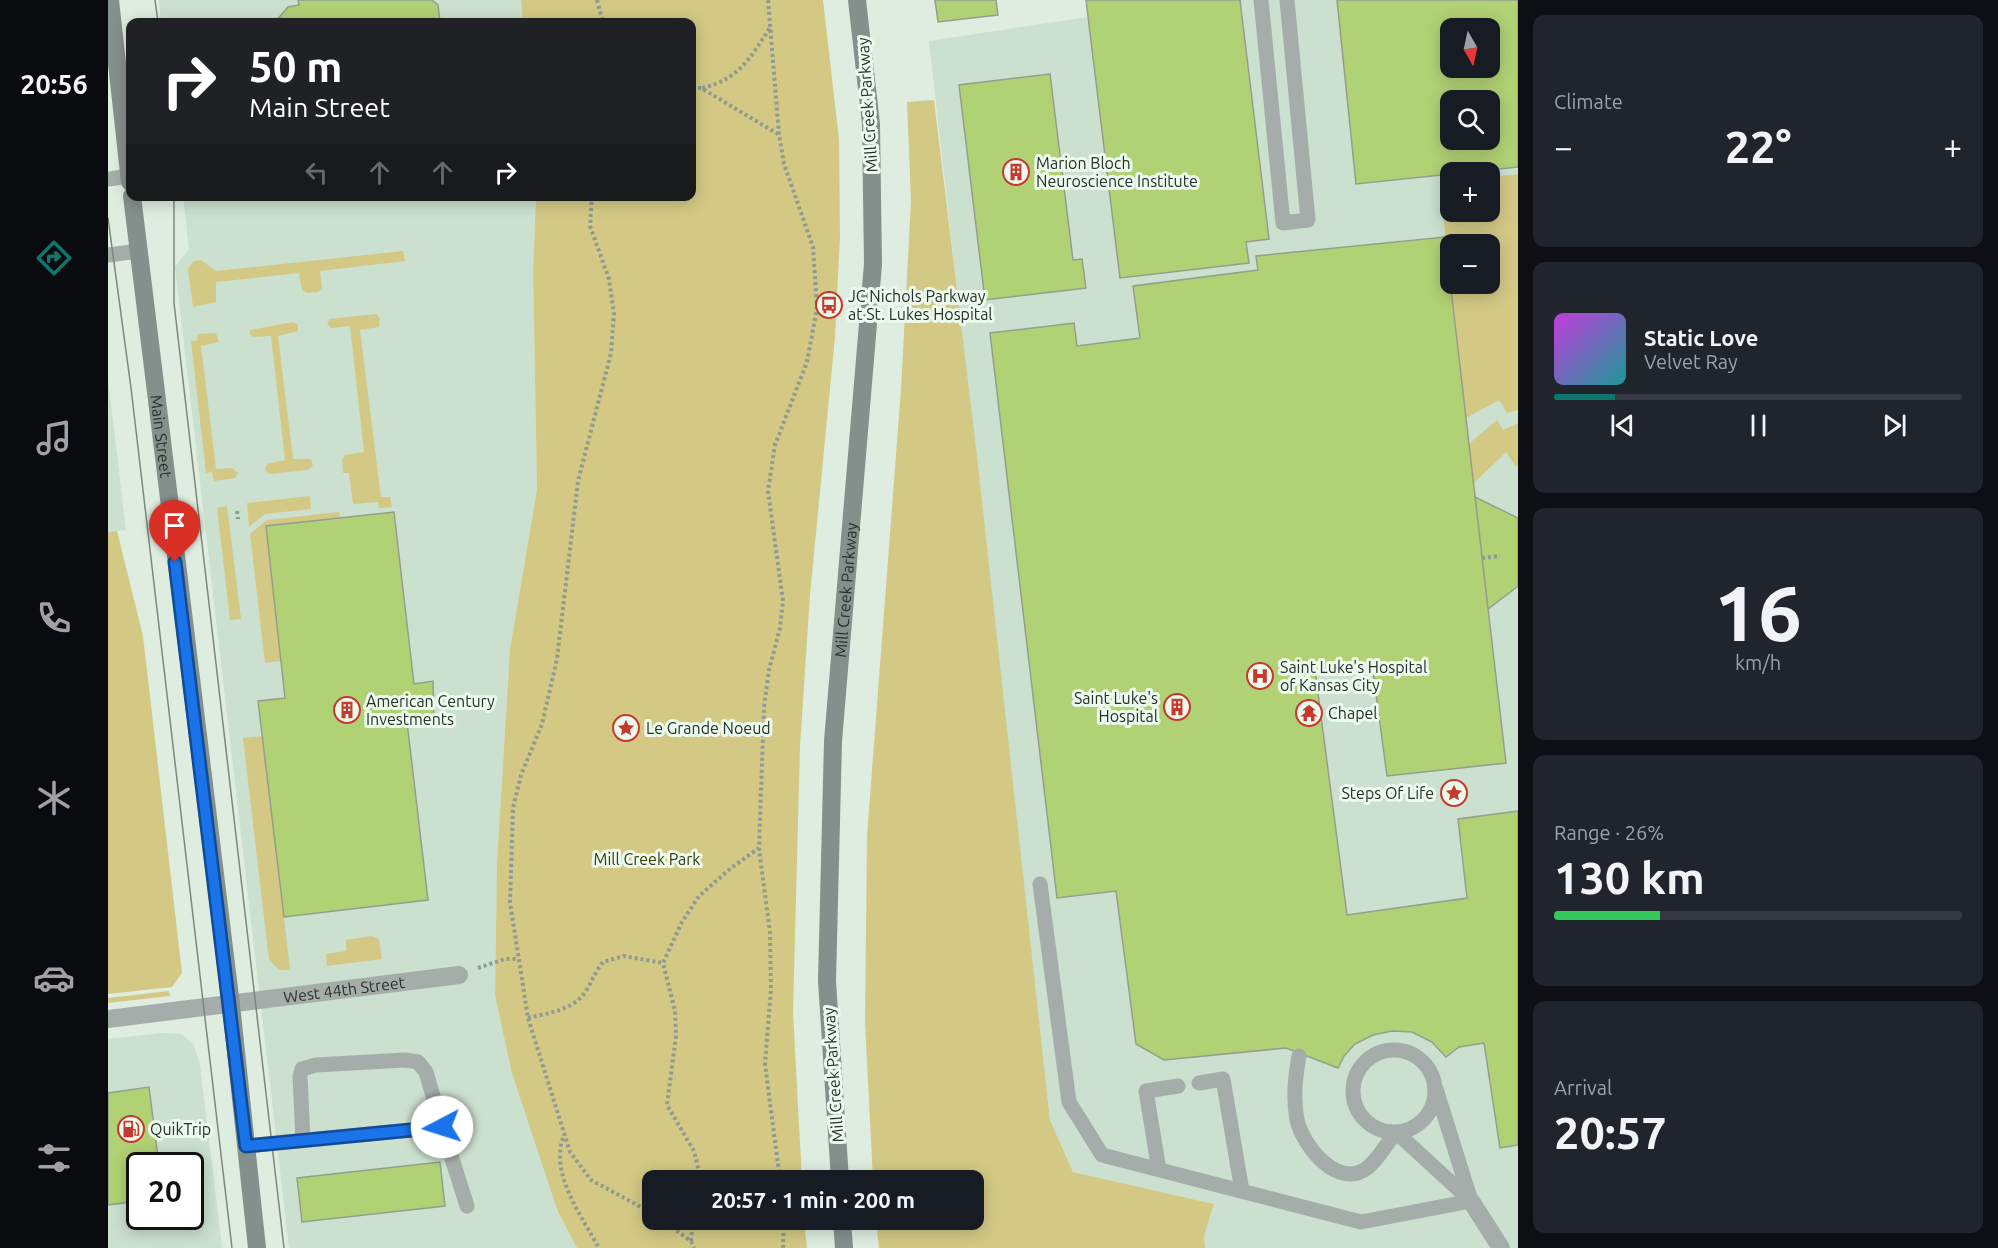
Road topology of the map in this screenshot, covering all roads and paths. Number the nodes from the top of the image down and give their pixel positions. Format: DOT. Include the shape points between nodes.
graph roads {
  1 [pos="110,0"];
  2 [pos="597,0"];
  3 [pos="768,0"];
  4 [pos="857,0"];
  5 [pos="1261,0"];
  6 [pos="1287,0"];
  7 [pos="602,18"];
  8 [pos="771,26"];
  9 [pos="696,88"];
  10 [pos="701,88"];
  11 [pos="1296,99"];
  12 [pos="1271,101"];
  13 [pos="778,134"];
  14 [pos="126,141"];
  15 [pos="126,177"];
  16 [pos="108,179"];
  17 [pos="133,201"];
  18 [pos="592,201"];
  19 [pos="138,251"];
  20 [pos="108,255"];
  21 [pos="237,511"];
  22 [pos="238,519"];
  23 [pos="1500,556"];
  24 [pos="1482,558"];
  25 [pos="759,848"];
  26 [pos="1040,884"];
  27 [pos="517,959"];
  28 [pos="663,963"];
  29 [pos="459,975"];
  30 [pos="231,1005"];
  31 [pos="108,1018"];
  32 [pos="528,1018"];
  33 [pos="1299,1056"];
  34 [pos="1198,1083"];
  35 [pos="1178,1086"];
  36 [pos="1435,1086"];
  37 [pos="442,1127"];
  38 [pos="1396,1132"];
  39 [pos="564,1138"];
  40 [pos="303,1140"];
  41 [pos="246,1146"];
  42 [pos="699,1170"];
  43 [pos="779,1170"];
  44 [pos="839,1170"];
  45 [pos="1159,1170"];
  46 [pos="1242,1191"];
  47 [pos="1471,1201"];
  48 [pos="467,1206"];
  49 [pos="642,1208"];
  50 [pos="676,1230"];
  51 [pos="692,1230"];
  52 [pos="784,1230"];
  53 [pos="843,1230"];
  54 [pos="691,1241"];
  55 [pos="257,1248"];
  56 [pos="598,1248"];
  57 [pos="694,1248"];
  58 [pos="783,1248"];
  59 [pos="844,1248"];
  60 [pos="1501,1248"];
  1 -- 14 [label="main road"];
  2 -- 7 [label="path"];
  3 -- 8 [label="path"];
  4 -- 44 [label="main road, Mill Creek Parkway" via="871,124 873,264 833,741 827,981"];
  5 -- 12 [label="lane"];
  6 -- 11 [label="lane"];
  8 -- 10 [label="path" via="745,65 720,84"];
  8 -- 13 [label="path"];
  9 -- 10 [label="path"];
  10 -- 13 [label="path"];
  11 -- 12 [label="lane"];
  11 -- 12 [label="lane" via="1308,220 1283,223"];
  13 -- 25 [label="path" via="784,164 813,247 817,308 807,362 769,470 768,491 783,601 764,707"];
  15 -- 16 [label="lane"];
  17 -- 19 [label="main road, Main Street"];
  18 -- 27 [label="path" via="590,226 609,279 613,303 611,353 578,482 557,659 542,724 521,775 513,808 510,903"];
  19 -- 20 [label="lane"];
  19 -- 30 [label="main road, Main Street"];
  21 -- 22 [label="path"];
  23 -- 24 [label="path"];
  25 -- 28 [label="path" via="699,897"];
  25 -- 43 [label="path" via="770,933 771,989 765,1064"];
  26 -- 45 [label="lane" via="1069,1102 1102,1155"];
  27 -- 29 [label="path" via="505,959"];
  27 -- 32 [label="path"];
  28 -- 32 [label="path" via="624,956 603,962 586,992 575,1002 562,1010"];
  28 -- 42 [label="path" via="676,1036 667,1105 694,1151"];
  29 -- 30 [label="street, West 44th Street"];
  30 -- 31 [label="street, West 44th Street"];
  30 -- 41 [label="main road, Main Street"];
  32 -- 39 [label="path"];
  33 -- 38 [label="lane" via="1293,1089 1298,1124 1312,1148 1335,1172 1352,1175 1367,1168"];
  34 -- 46 [label="lane" via="1223,1079"];
  35 -- 45 [label="lane" via="1146,1091"];
  36 -- 38 [label="lane" via="1430,1112 1421,1122"];
  36 -- 38 [label="lane" via="1424,1062 1400,1050 1380,1052 1363,1064 1356,1075 1354,1102 1360,1114 1376,1127"];
  36 -- 47 [label="lane"];
  37 -- 40 [label="lane"];
  37 -- 40 [label="lane" via="426,1072 418,1062 316,1065 302,1069 300,1076"];
  37 -- 48 [label="lane"];
  38 -- 47 [label="lane"];
  39 -- 49 [label="path" via="575,1162 591,1180"];
  39 -- 56 [label="path" via="559,1149 560,1167"];
  40 -- 41 [label="lane"];
  41 -- 55 [label="main road, Main Street"];
  45 -- 46 [label="lane"];
  46 -- 47 [label="lane" via="1361,1222"];
  47 -- 60 [label="street"];
  50 -- 54 [label="path"];
  51 -- 54 [label="path"];
  52 -- 58 [label="path"];
  53 -- 59 [label="main road"];
  54 -- 57 [label="path"];
}
